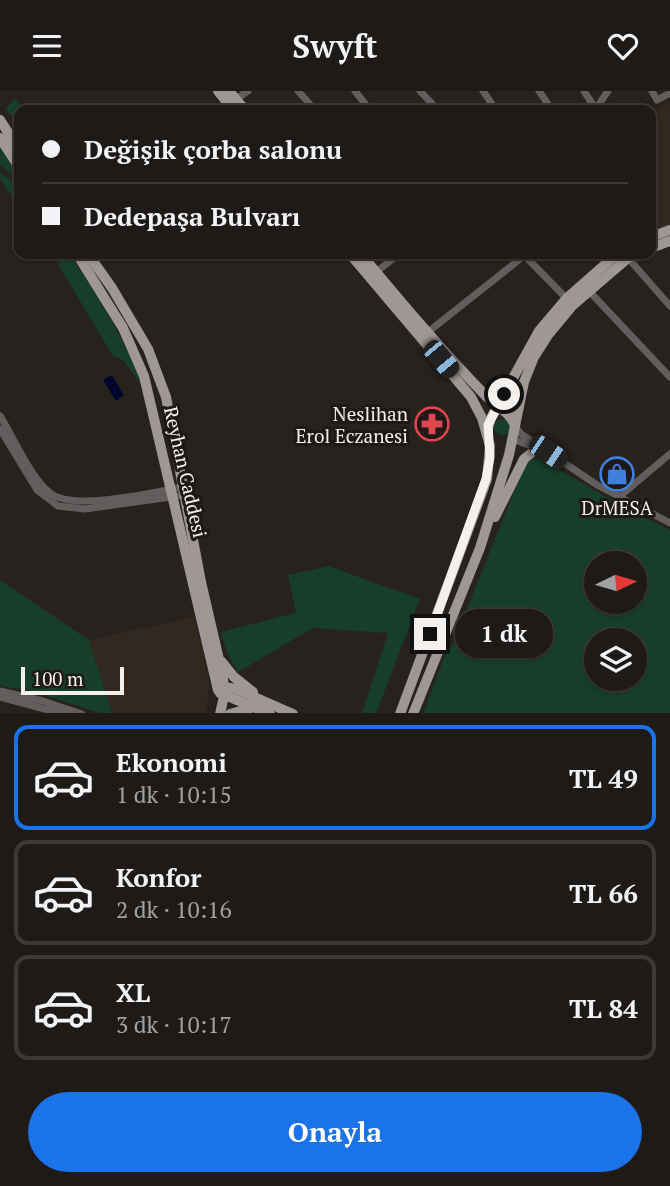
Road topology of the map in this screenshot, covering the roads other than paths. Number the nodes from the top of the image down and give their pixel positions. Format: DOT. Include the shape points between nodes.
graph roads {
  1 [pos="218,91"];
  2 [pos="248,91"];
  3 [pos="298,91"];
  4 [pos="355,91"];
  5 [pos="420,91"];
  6 [pos="652,91"];
  7 [pos="670,93"];
  8 [pos="233,100"];
  9 [pos="311,105"];
  10 [pos="366,105"];
  11 [pos="433,105"];
  12 [pos="0,120"];
  13 [pos="0,138"];
  14 [pos="14,143"];
  15 [pos="14,159"];
  16 [pos="80,259"];
  17 [pos="92,259"];
  18 [pos="354,259"];
  19 [pos="365,259"];
  20 [pos="393,259"];
  21 [pos="518,259"];
  22 [pos="529,259"];
  23 [pos="612,259"];
  24 [pos="629,259"];
  25 [pos="635,259"];
  26 [pos="376,272"];
  27 [pos="589,291"];
  28 [pos="569,302"];
  29 [pos="670,306"];
  30 [pos="428,332"];
  31 [pos="670,377"];
  32 [pos="497,407"];
  33 [pos="1,419"];
  34 [pos="515,426"];
  35 [pos="0,429"];
  36 [pos="487,431"];
  37 [pos="512,439"];
  38 [pos="548,452"];
  39 [pos="670,454"];
  40 [pos="184,491"];
  41 [pos="172,493"];
  42 [pos="620,496"];
  43 [pos="670,523"];
  44 [pos="480,548"];
  45 [pos="220,659"];
  46 [pos="0,691"];
  47 [pos="222,691"];
  48 [pos="0,697"];
  49 [pos="254,707"];
  50 [pos="268,708"];
  51 [pos="63,713"];
  52 [pos="82,713"];
  53 [pos="214,713"];
  54 [pos="220,713"];
  55 [pos="230,713"];
  56 [pos="293,713"];
  57 [pos="400,713"];
  58 [pos="413,713"];
  1 -- 8 [label="main road"];
  2 -- 8 [label="street"];
  3 -- 9 [label="street"];
  4 -- 10 [label="street"];
  5 -- 11 [label="street"];
  6 -- 7 [label="street" via="657,100"];
  12 -- 14 [label="main road"];
  13 -- 15 [label="main road"];
  16 -- 41 [label="main road, Reyhan Caddesi" via="137,355 150,392"];
  17 -- 40 [label="main road, Reyhan Caddesi" via="148,349 166,397"];
  18 -- 36 [label="main road" via="464,387"];
  19 -- 26 [label="main road"];
  20 -- 26 [label="street"];
  21 -- 30 [label="street"];
  22 -- 28 [label="street"];
  23 -- 28 [label="main road"];
  24 -- 27 [label="main road"];
  25 -- 29 [label="street"];
  26 -- 30 [label="main road"];
  27 -- 28 [label="main road"];
  27 -- 31 [label="street"];
  28 -- 32 [label="main road" via="539,331"];
  28 -- 34 [label="main road" via="534,357"];
  30 -- 32 [label="main road"];
  32 -- 34 [label="main road" via="511,416"];
  32 -- 36 [label="main road"];
  33 -- 41 [label="street" via="40,482 60,499 86,502"];
  34 -- 37 [label="main road"];
  34 -- 38 [label="street"];
  35 -- 41 [label="street" via="37,490 58,506 85,509"];
  36 -- 37 [label="main road" via="495,440"];
  36 -- 57 [label="main road" via="490,457 486,479"];
  37 -- 38 [label="street"];
  37 -- 44 [label="main road"];
  38 -- 42 [label="street"];
  38 -- 44 [label="main road" via="535,450 524,459"];
  39 -- 42 [label="street"];
  40 -- 41 [label="street"];
  40 -- 45 [label="main road, Reyhan Caddesi"];
  41 -- 47 [label="main road, Reyhan Caddesi"];
  42 -- 43 [label="street"];
  44 -- 58 [label="main road"];
  45 -- 47 [label="main road, Reyhan Caddesi"];
  45 -- 50 [label="main road"];
  46 -- 52 [label="street"];
  47 -- 49 [label="main road"];
  47 -- 50 [label="main road" via="236,689"];
  47 -- 53 [label="main road, Reyhan Caddesi"];
  47 -- 54 [label="main road"];
  48 -- 51 [label="street"];
  49 -- 50 [label="main road"];
  49 -- 55 [label="main road"];
  50 -- 56 [label="main road"];
}
